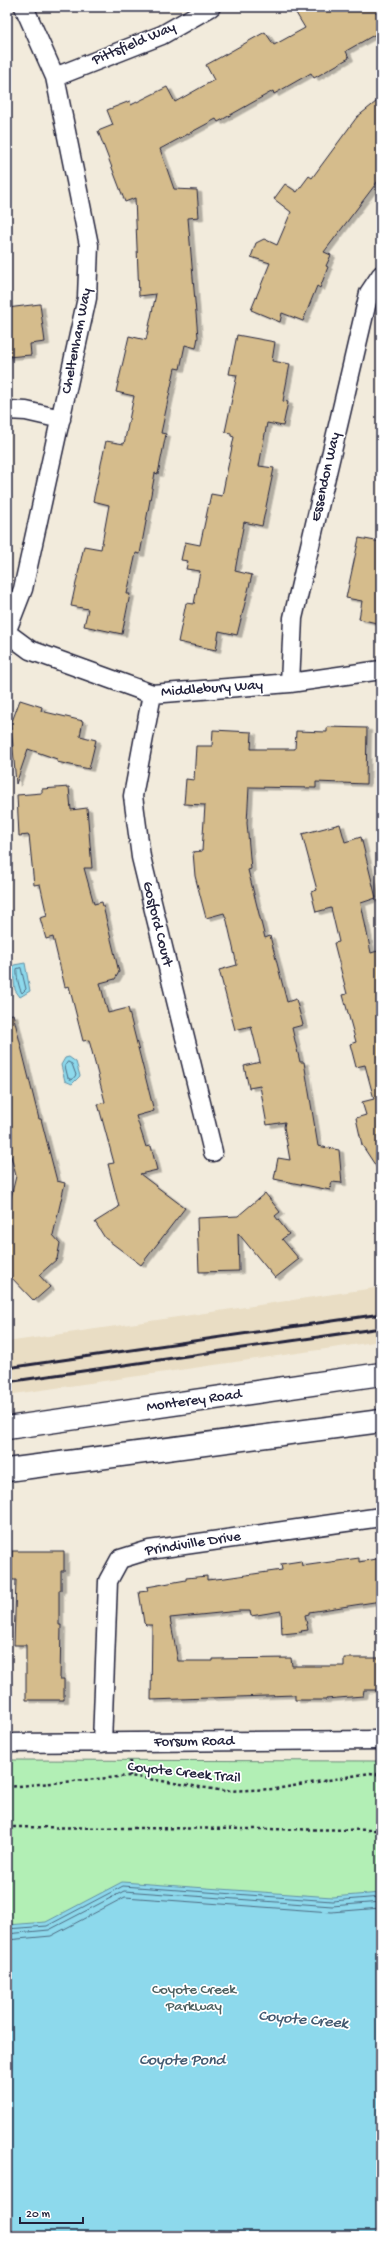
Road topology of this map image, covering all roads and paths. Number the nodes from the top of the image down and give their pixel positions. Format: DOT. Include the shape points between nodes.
graph roads {
  1 [pos="24,7"];
  2 [pos="211,7"];
  3 [pos="54,77"];
  4 [pos="381,275"];
  5 [pos="375,295"];
  6 [pos="7,410"];
  7 [pos="61,419"];
  8 [pos="7,632"];
  9 [pos="381,670"];
  10 [pos="290,683"];
  11 [pos="152,694"];
  12 [pos="213,1152"];
  13 [pos="381,1374"];
  14 [pos="381,1421"];
  15 [pos="7,1428"];
  16 [pos="7,1470"];
  17 [pos="381,1517"];
  18 [pos="381,1740"];
  19 [pos="7,1743"];
  20 [pos="102,1743"];
  21 [pos="130,1760"];
  22 [pos="381,1775"];
  23 [pos="130,1776"];
  24 [pos="7,1787"];
  25 [pos="7,1827"];
  26 [pos="381,1830"];
  1 -- 3 [label="street, Cheltenham Way"];
  2 -- 3 [label="street, Pittsfield Way" via="162,35"];
  3 -- 7 [label="street, Cheltenham Way" via="89,245 87,298"];
  4 -- 5 [label="street, Essendon Way"];
  5 -- 10 [label="street, Essendon Way" via="293,618"];
  6 -- 7 [label="street" via="26,411"];
  7 -- 8 [label="street, Cheltenham Way" via="23,589"];
  8 -- 11 [label="street, Middlebury Way" via="30,650"];
  9 -- 10 [label="street, Middlebury Way"];
  10 -- 11 [label="street, Middlebury Way"];
  11 -- 12 [label="street, Gosford Court" via="133,796 140,857"];
  13 -- 15 [label="main road, Monterey Road"];
  14 -- 16 [label="main road"];
  17 -- 20 [label="street, Prindiville Drive" via="149,1550 120,1559 108,1580"];
  18 -- 20 [label="street, Forsum Road"];
  19 -- 20 [label="street, Forsum Road"];
  21 -- 23 [label="path"];
  22 -- 23 [label="path, Coyote Creek Trail" via="370,1773 275,1789 225,1791"];
  23 -- 24 [label="path, Coyote Creek Trail"];
  25 -- 26 [label="path"];
}
